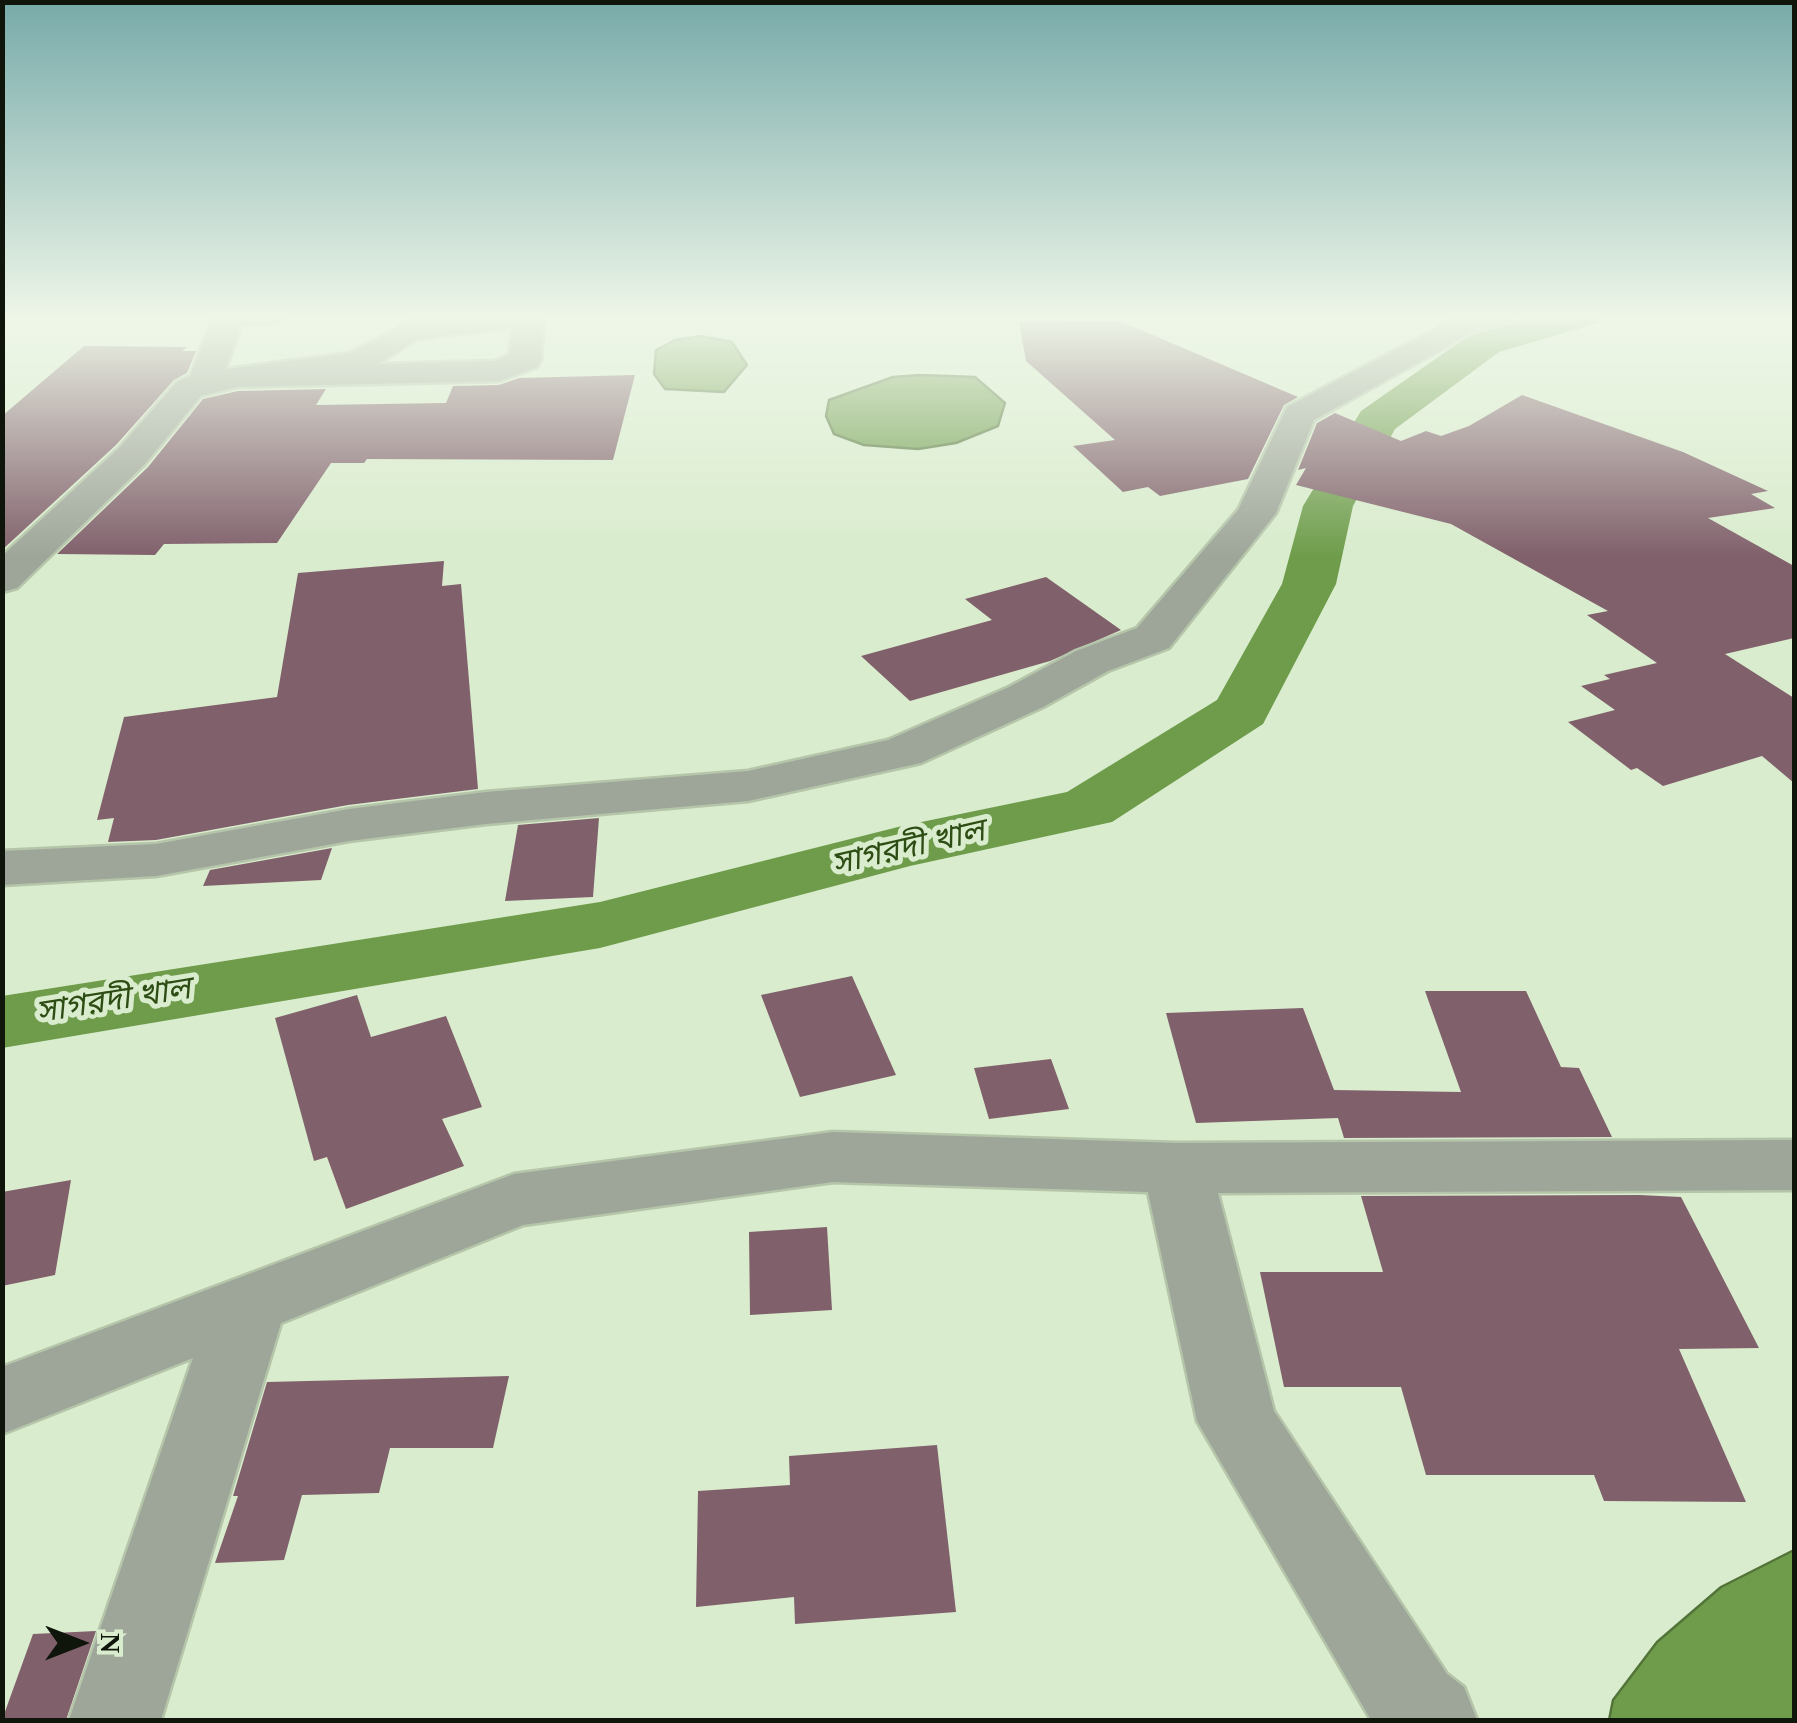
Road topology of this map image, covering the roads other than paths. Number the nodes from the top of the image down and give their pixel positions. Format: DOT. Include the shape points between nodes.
graph roads {
  1 [pos="184,395"];
  2 [pos="1334,395"];
  3 [pos="2,579"];
  4 [pos="2,868"];
  5 [pos="1794,1164"];
  6 [pos="1177,1168"];
  7 [pos="250,1304"];
  8 [pos="2,1401"];
  9 [pos="116,1720"];
  10 [pos="1432,1720"];
  1 -- 3 [label="street" via="132,456"];
  2 -- 4 [label="street" via="1300,414 1256,513 1152,638 903,752 748,786 349,825 156,860"];
  5 -- 6 [label="street"];
  6 -- 7 [label="street" via="833,1157 514,1200"];
  6 -- 10 [label="street" via="1236,1421 1414,1706"];
  7 -- 8 [label="street"];
  7 -- 9 [label="street"];
}
